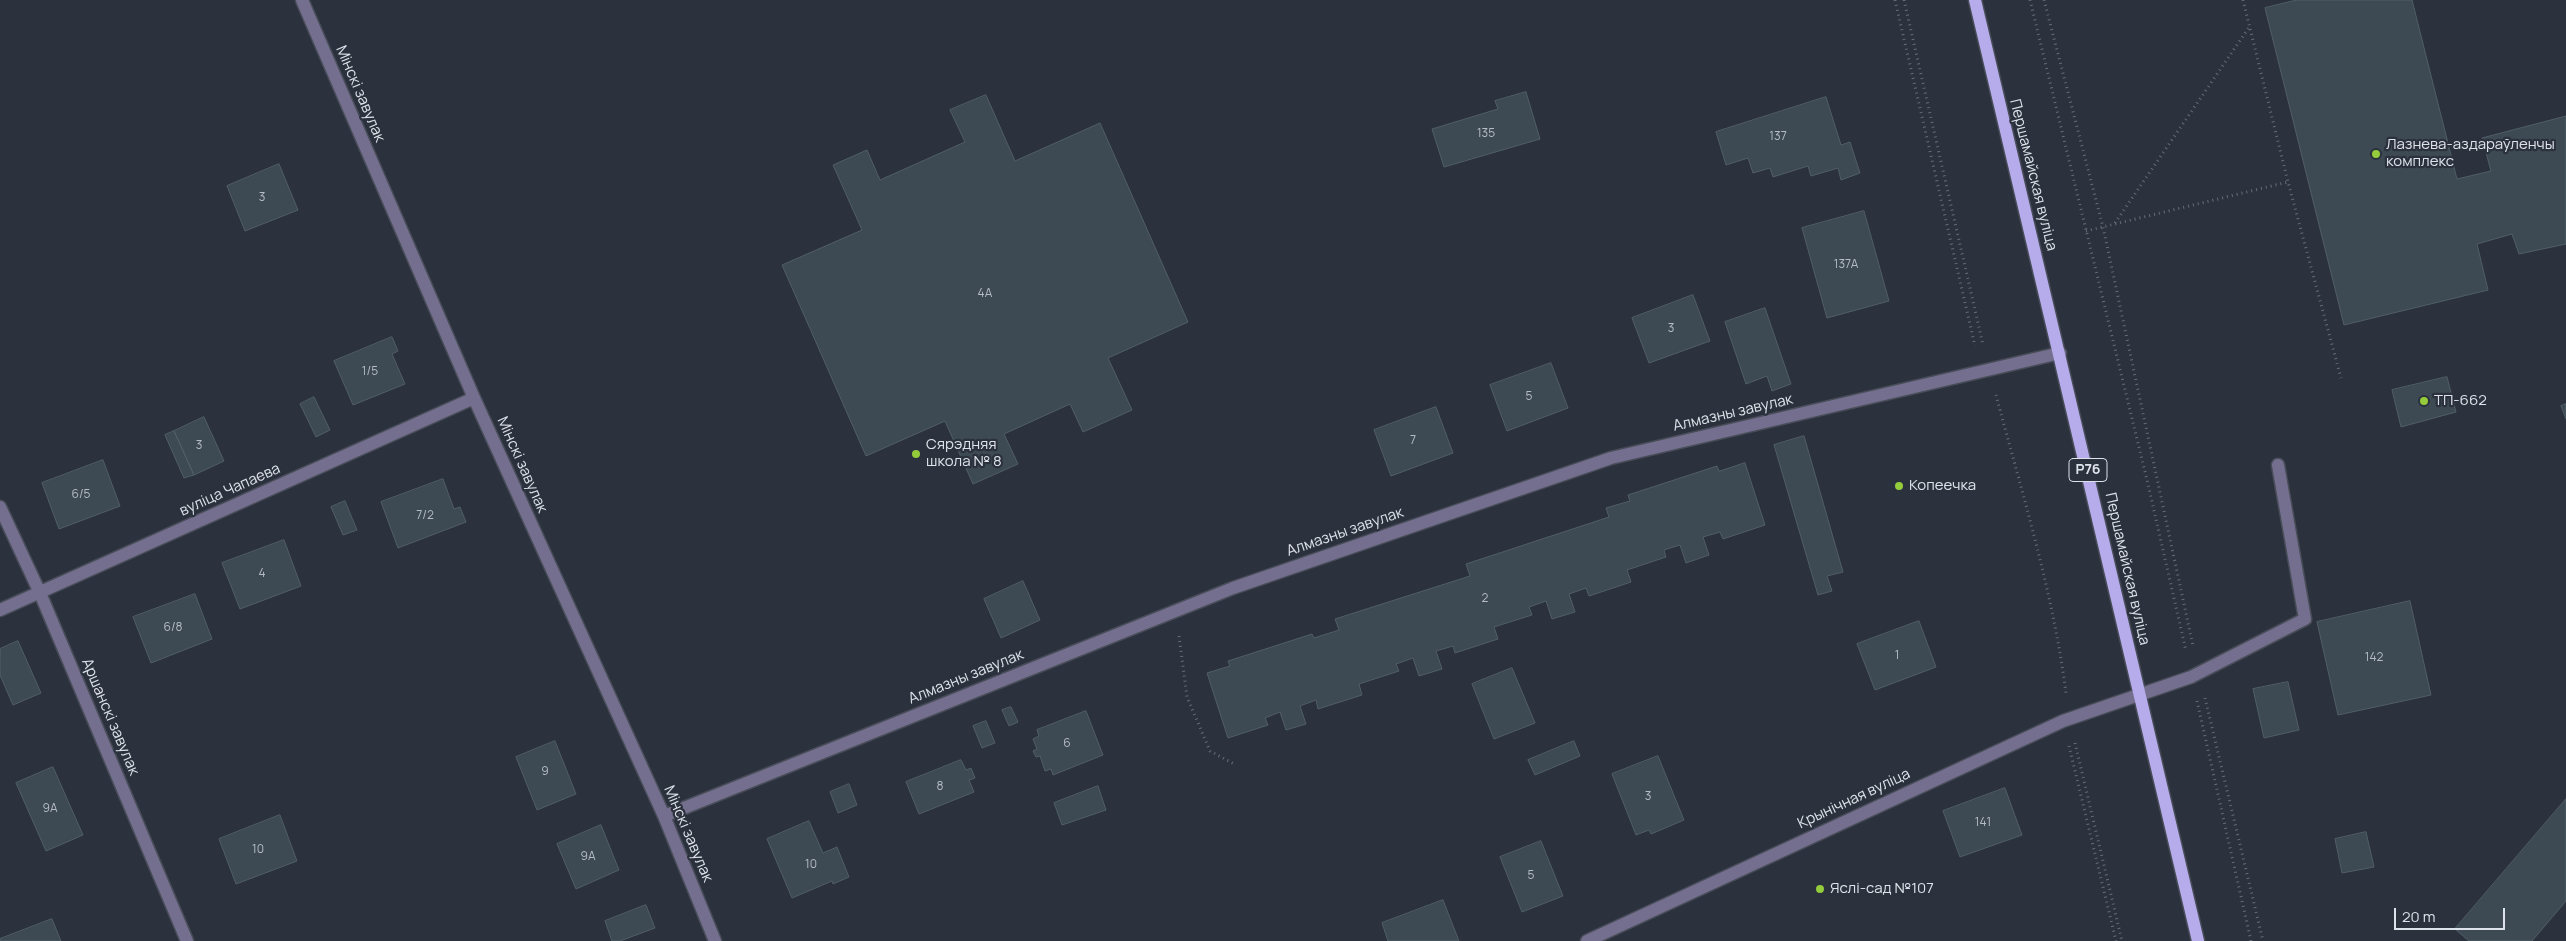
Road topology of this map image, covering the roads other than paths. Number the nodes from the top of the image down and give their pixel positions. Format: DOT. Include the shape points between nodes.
graph roads {
  1 [pos="302,0"];
  2 [pos="1975,0"];
  3 [pos="2060,353"];
  4 [pos="474,398"];
  5 [pos="2278,465"];
  6 [pos="0,507"];
  7 [pos="40,592"];
  8 [pos="0,610"];
  9 [pos="2139,695"];
  10 [pos="664,816"];
  11 [pos="187,941"];
  12 [pos="715,941"];
  13 [pos="1586,941"];
  14 [pos="2198,941"];
  1 -- 4 [label="street, Мінскі завулак"];
  2 -- 3 [label="main road, Першамайская вуліца / Р76"];
  3 -- 9 [label="main road, Першамайская вуліца / Р76"];
  3 -- 10 [label="street, Алмазны завулак" via="1611,458 1242,585"];
  4 -- 7 [label="street, вуліца Чапаева"];
  4 -- 10 [label="street, Мінскі завулак"];
  5 -- 9 [label="street, Крынічная вуліца" via="2305,619 2195,675"];
  6 -- 7 [label="street, Аршанскі завулак"];
  7 -- 8 [label="street, вуліца Чапаева"];
  7 -- 11 [label="street, Аршанскі завулак"];
  9 -- 13 [label="street, Крынічная вуліца" via="2066,720"];
  9 -- 14 [label="main road, Першамайская вуліца / Р76"];
  10 -- 12 [label="street, Мінскі завулак"];
}
